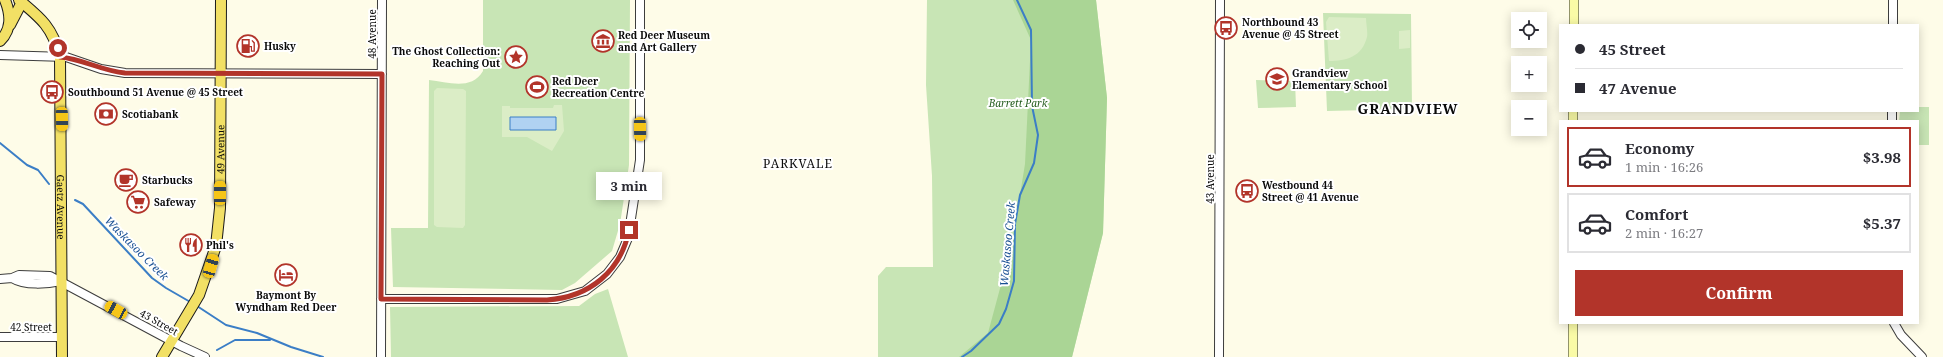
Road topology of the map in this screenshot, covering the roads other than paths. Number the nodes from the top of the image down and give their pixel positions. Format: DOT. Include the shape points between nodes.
graph roads {
  1 [pos="5,0"];
  2 [pos="221,0"];
  3 [pos="382,0"];
  4 [pos="640,0"];
  5 [pos="1220,0"];
  6 [pos="1574,0"];
  7 [pos="1893,0"];
  8 [pos="20,1"];
  9 [pos="1574,24"];
  10 [pos="1893,24"];
  11 [pos="9,28"];
  12 [pos="0,41"];
  13 [pos="0,55"];
  14 [pos="60,57"];
  15 [pos="220,73"];
  16 [pos="382,74"];
  17 [pos="0,278"];
  18 [pos="62,281"];
  19 [pos="381,299"];
  20 [pos="1573,324"];
  21 [pos="1895,324"];
  22 [pos="0,337"];
  23 [pos="62,337"];
  24 [pos="172,341"];
  25 [pos="62,357"];
  26 [pos="162,357"];
  27 [pos="205,357"];
  28 [pos="381,357"];
  29 [pos="1219,357"];
  30 [pos="1573,357"];
  31 [pos="1922,357"];
  1 -- 11 [label="main road" via="9,13"];
  2 -- 15 [label="main road, 49 Avenue"];
  3 -- 16 [label="street, 48 Avenue"];
  4 -- 19 [label="street" via="640,160 628,238 620,257 607,274 586,291 557,299"];
  5 -- 29 [label="street, 43 Avenue"];
  6 -- 9 [label="main road"];
  7 -- 10 [label="street"];
  8 -- 11 [label="main road"];
  8 -- 14 [label="main road, Gaetz Avenue" via="49,27"];
  11 -- 12 [label="main road"];
  13 -- 14 [label="street"];
  14 -- 15 [label="street" via="77,59 94,67 116,72"];
  14 -- 18 [label="main road, Gaetz Avenue"];
  15 -- 16 [label="street"];
  15 -- 24 [label="main road, 49 Avenue" via="220,222 216,246 199,295"];
  16 -- 19 [label="street, 48 Avenue"];
  17 -- 18 [label="street, 43 Street" via="44,275"];
  18 -- 23 [label="main road, Gaetz Avenue"];
  18 -- 24 [label="street, 43 Street"];
  19 -- 28 [label="street, 48 Avenue"];
  20 -- 30 [label="main road"];
  21 -- 31 [label="street" via="1901,335"];
  22 -- 23 [label="street, 42 Street"];
  23 -- 25 [label="main road, Gaetz Avenue"];
  24 -- 26 [label="main road, 49 Avenue"];
  24 -- 27 [label="street, 43 Street"];
}
